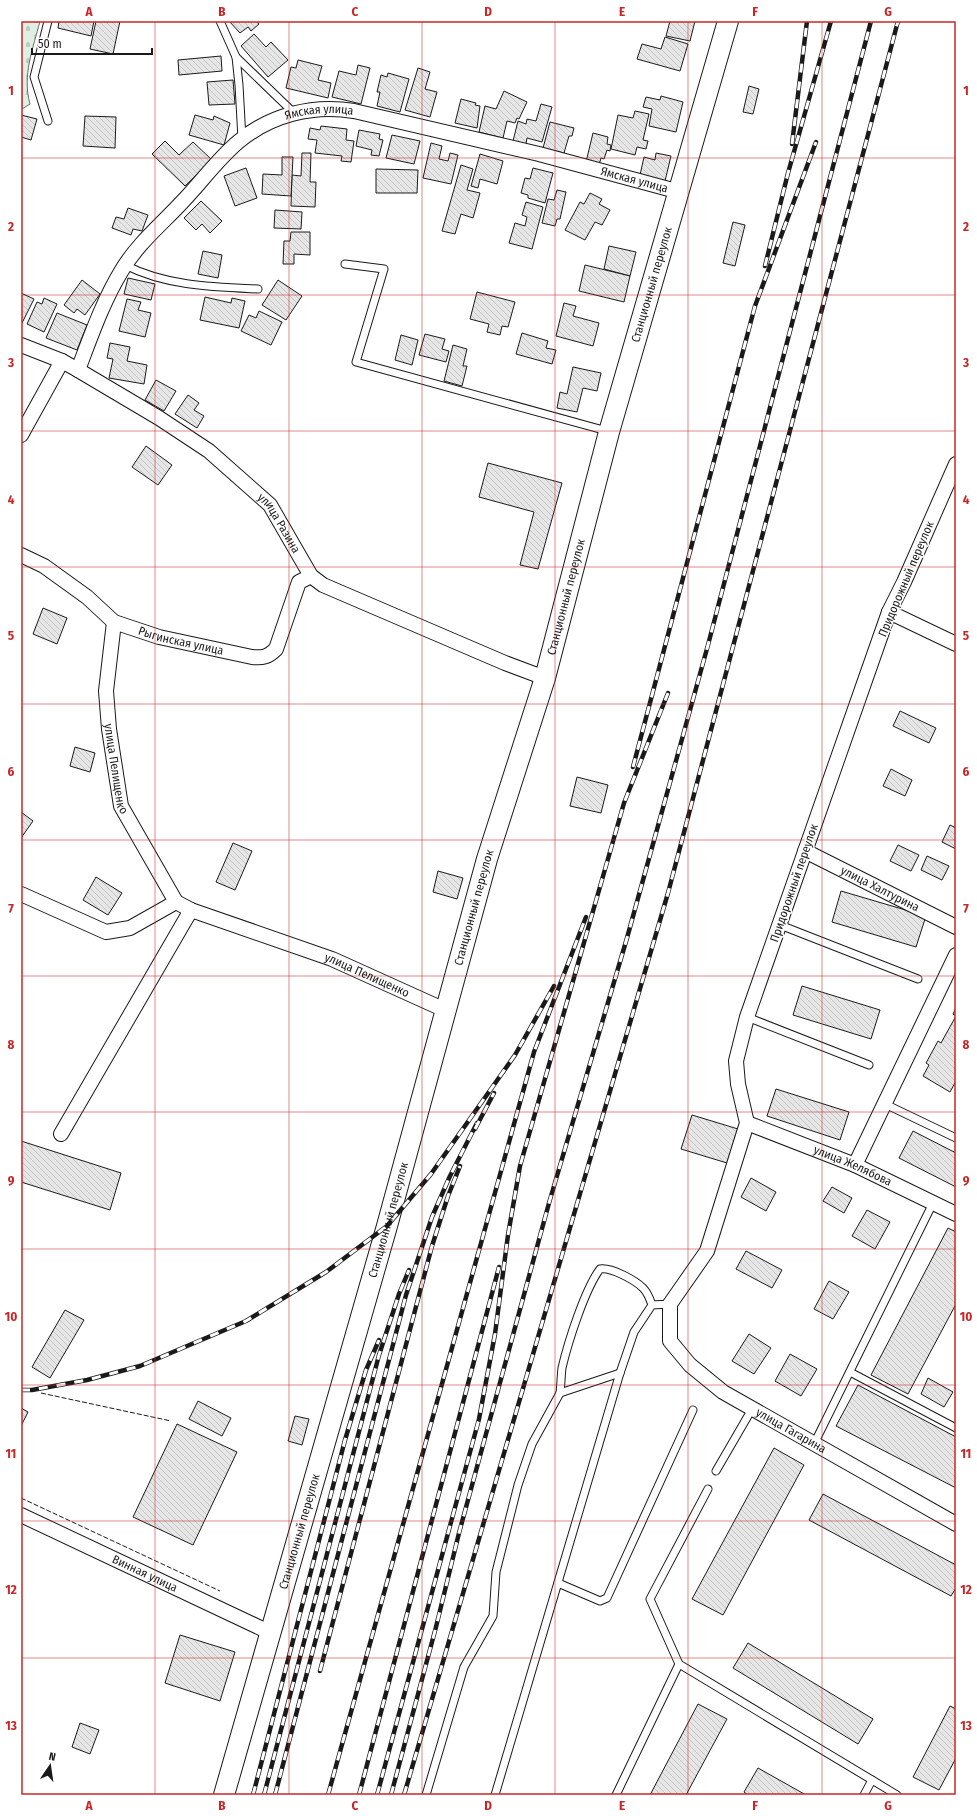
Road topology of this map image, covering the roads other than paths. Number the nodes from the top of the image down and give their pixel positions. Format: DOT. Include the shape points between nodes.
graph roads {
  1 [pos="48,21"];
  2 [pos="220,21"];
  3 [pos="728,21"];
  4 [pos="236,57"];
  5 [pos="294,113"];
  6 [pos="48,121"];
  7 [pos="242,139"];
  8 [pos="680,192"];
  9 [pos="345,264"];
  10 [pos="125,265"];
  11 [pos="258,289"];
  12 [pos="21,345"];
  13 [pos="62,361"];
  14 [pos="78,370"];
  15 [pos="610,432"];
  16 [pos="21,435"];
  17 [pos="956,464"];
  18 [pos="21,555"];
  19 [pos="311,576"];
  20 [pos="889,612"];
  21 [pos="114,622"];
  22 [pos="956,644"];
  23 [pos="545,678"];
  24 [pos="805,851"];
  25 [pos="21,894"];
  26 [pos="176,902"];
  27 [pos="192,910"];
  28 [pos="780,925"];
  29 [pos="956,927"];
  30 [pos="956,955"];
  31 [pos="918,979"];
  32 [pos="445,1010"];
  33 [pos="748,1018"];
  34 [pos="869,1065"];
  35 [pos="885,1104"];
  36 [pos="747,1123"];
  37 [pos="61,1134"];
  38 [pos="956,1138"];
  39 [pos="855,1165"];
  40 [pos="933,1203"];
  41 [pos="956,1214"];
  42 [pos="670,1304"];
  43 [pos="652,1305"];
  44 [pos="850,1372"];
  45 [pos="620,1373"];
  46 [pos="560,1393"];
  47 [pos="752,1409"];
  48 [pos="693,1410"];
  49 [pos="956,1428"];
  50 [pos="814,1444"];
  51 [pos="716,1471"];
  52 [pos="708,1489"];
  53 [pos="21,1515"];
  54 [pos="956,1524"];
  55 [pos="558,1583"];
  56 [pos="269,1632"];
  57 [pos="679,1664"];
  58 [pos="872,1780"];
  59 [pos="224,1795"];
  60 [pos="426,1795"];
  61 [pos="495,1795"];
  62 [pos="616,1795"];
  63 [pos="864,1795"];
  64 [pos="897,1795"];
  1 -- 6 [label="lane" via="34,77"];
  2 -- 4 [label="lane"];
  3 -- 8 [label="main road, Станционный переулок"];
  4 -- 5 [label="lane"];
  4 -- 7 [label="lane"];
  5 -- 7 [label="street, Ямская улица" via="262,126"];
  5 -- 8 [label="street, Ямская улица" via="322,108 354,111 539,154"];
  7 -- 10 [label="street, Ямская улица" via="147,237"];
  8 -- 15 [label="main road, Станционный переулок"];
  9 -- 15 [label="lane" via="384,269 356,362"];
  10 -- 11 [label="lane" via="138,272 196,286"];
  10 -- 14 [label="street, Ямская улица" via="104,304"];
  12 -- 13 [label="street, улица Разина"];
  13 -- 14 [label="street, улица Разина"];
  13 -- 16 [label="street"];
  14 -- 19 [label="street, улица Разина" via="202,447 246,484 270,506"];
  15 -- 23 [label="main road, Станционный переулок"];
  17 -- 20 [label="street, Придорожный переулок"];
  18 -- 21 [label="street, Рыгинская улица" via="44,566 81,592"];
  19 -- 21 [label="street, Рыгинская улица" via="299,582 276,649 263,658 252,658 159,637"];
  19 -- 23 [label="street, улица Разина" via="323,585"];
  20 -- 22 [label="street"];
  20 -- 24 [label="street, Придорожный переулок"];
  21 -- 26 [label="street, улица Пелищенко" via="106,690 109,729 121,806"];
  23 -- 32 [label="main road, Станционный переулок" via="487,859"];
  24 -- 28 [label="street, Придорожный переулок"];
  24 -- 29 [label="street, улица Халтурина"];
  25 -- 26 [label="street" via="106,932 130,928"];
  26 -- 27 [label="street, улица Пелищенко"];
  27 -- 32 [label="street, улица Пелищенко" via="332,959"];
  27 -- 37 [label="street"];
  28 -- 31 [label="lane"];
  28 -- 33 [label="street, Придорожный переулок"];
  30 -- 35 [label="street"];
  32 -- 56 [label="main road, Станционный переулок" via="387,1226"];
  33 -- 34 [label="lane"];
  33 -- 36 [label="street, Придорожный переулок" via="736,1061 738,1084"];
  35 -- 38 [label="lane"];
  35 -- 39 [label="street"];
  36 -- 39 [label="street, улица Желябова"];
  36 -- 42 [label="street, Придорожный переулок" via="708,1251"];
  39 -- 40 [label="street, улица Желябова"];
  40 -- 41 [label="street, улица Желябова"];
  40 -- 44 [label="lane"];
  42 -- 43 [label="lane"];
  42 -- 47 [label="street, улица Гагарина" via="670,1340 690,1365 723,1392"];
  43 -- 45 [label="lane" via="634,1332"];
  43 -- 46 [label="lane" via="643,1288 622,1274 600,1269 588,1290 569,1346 562,1369"];
  44 -- 49 [label="lane"];
  44 -- 50 [label="lane"];
  45 -- 46 [label="lane"];
  45 -- 55 [label="lane"];
  46 -- 60 [label="lane" via="532,1444 525,1465 496,1572 493,1616 464,1667"];
  47 -- 50 [label="street, улица Гагарина"];
  47 -- 51 [label="lane"];
  48 -- 55 [label="lane" via="606,1598 600,1601"];
  50 -- 54 [label="street, улица Гагарина"];
  52 -- 57 [label="lane" via="650,1599"];
  53 -- 56 [label="street, Винная улица"];
  55 -- 61 [label="lane"];
  56 -- 59 [label="main road, Станционный переулок"];
  57 -- 58 [label="lane"];
  57 -- 62 [label="lane"];
  58 -- 63 [label="lane"];
  58 -- 64 [label="lane"];
}
